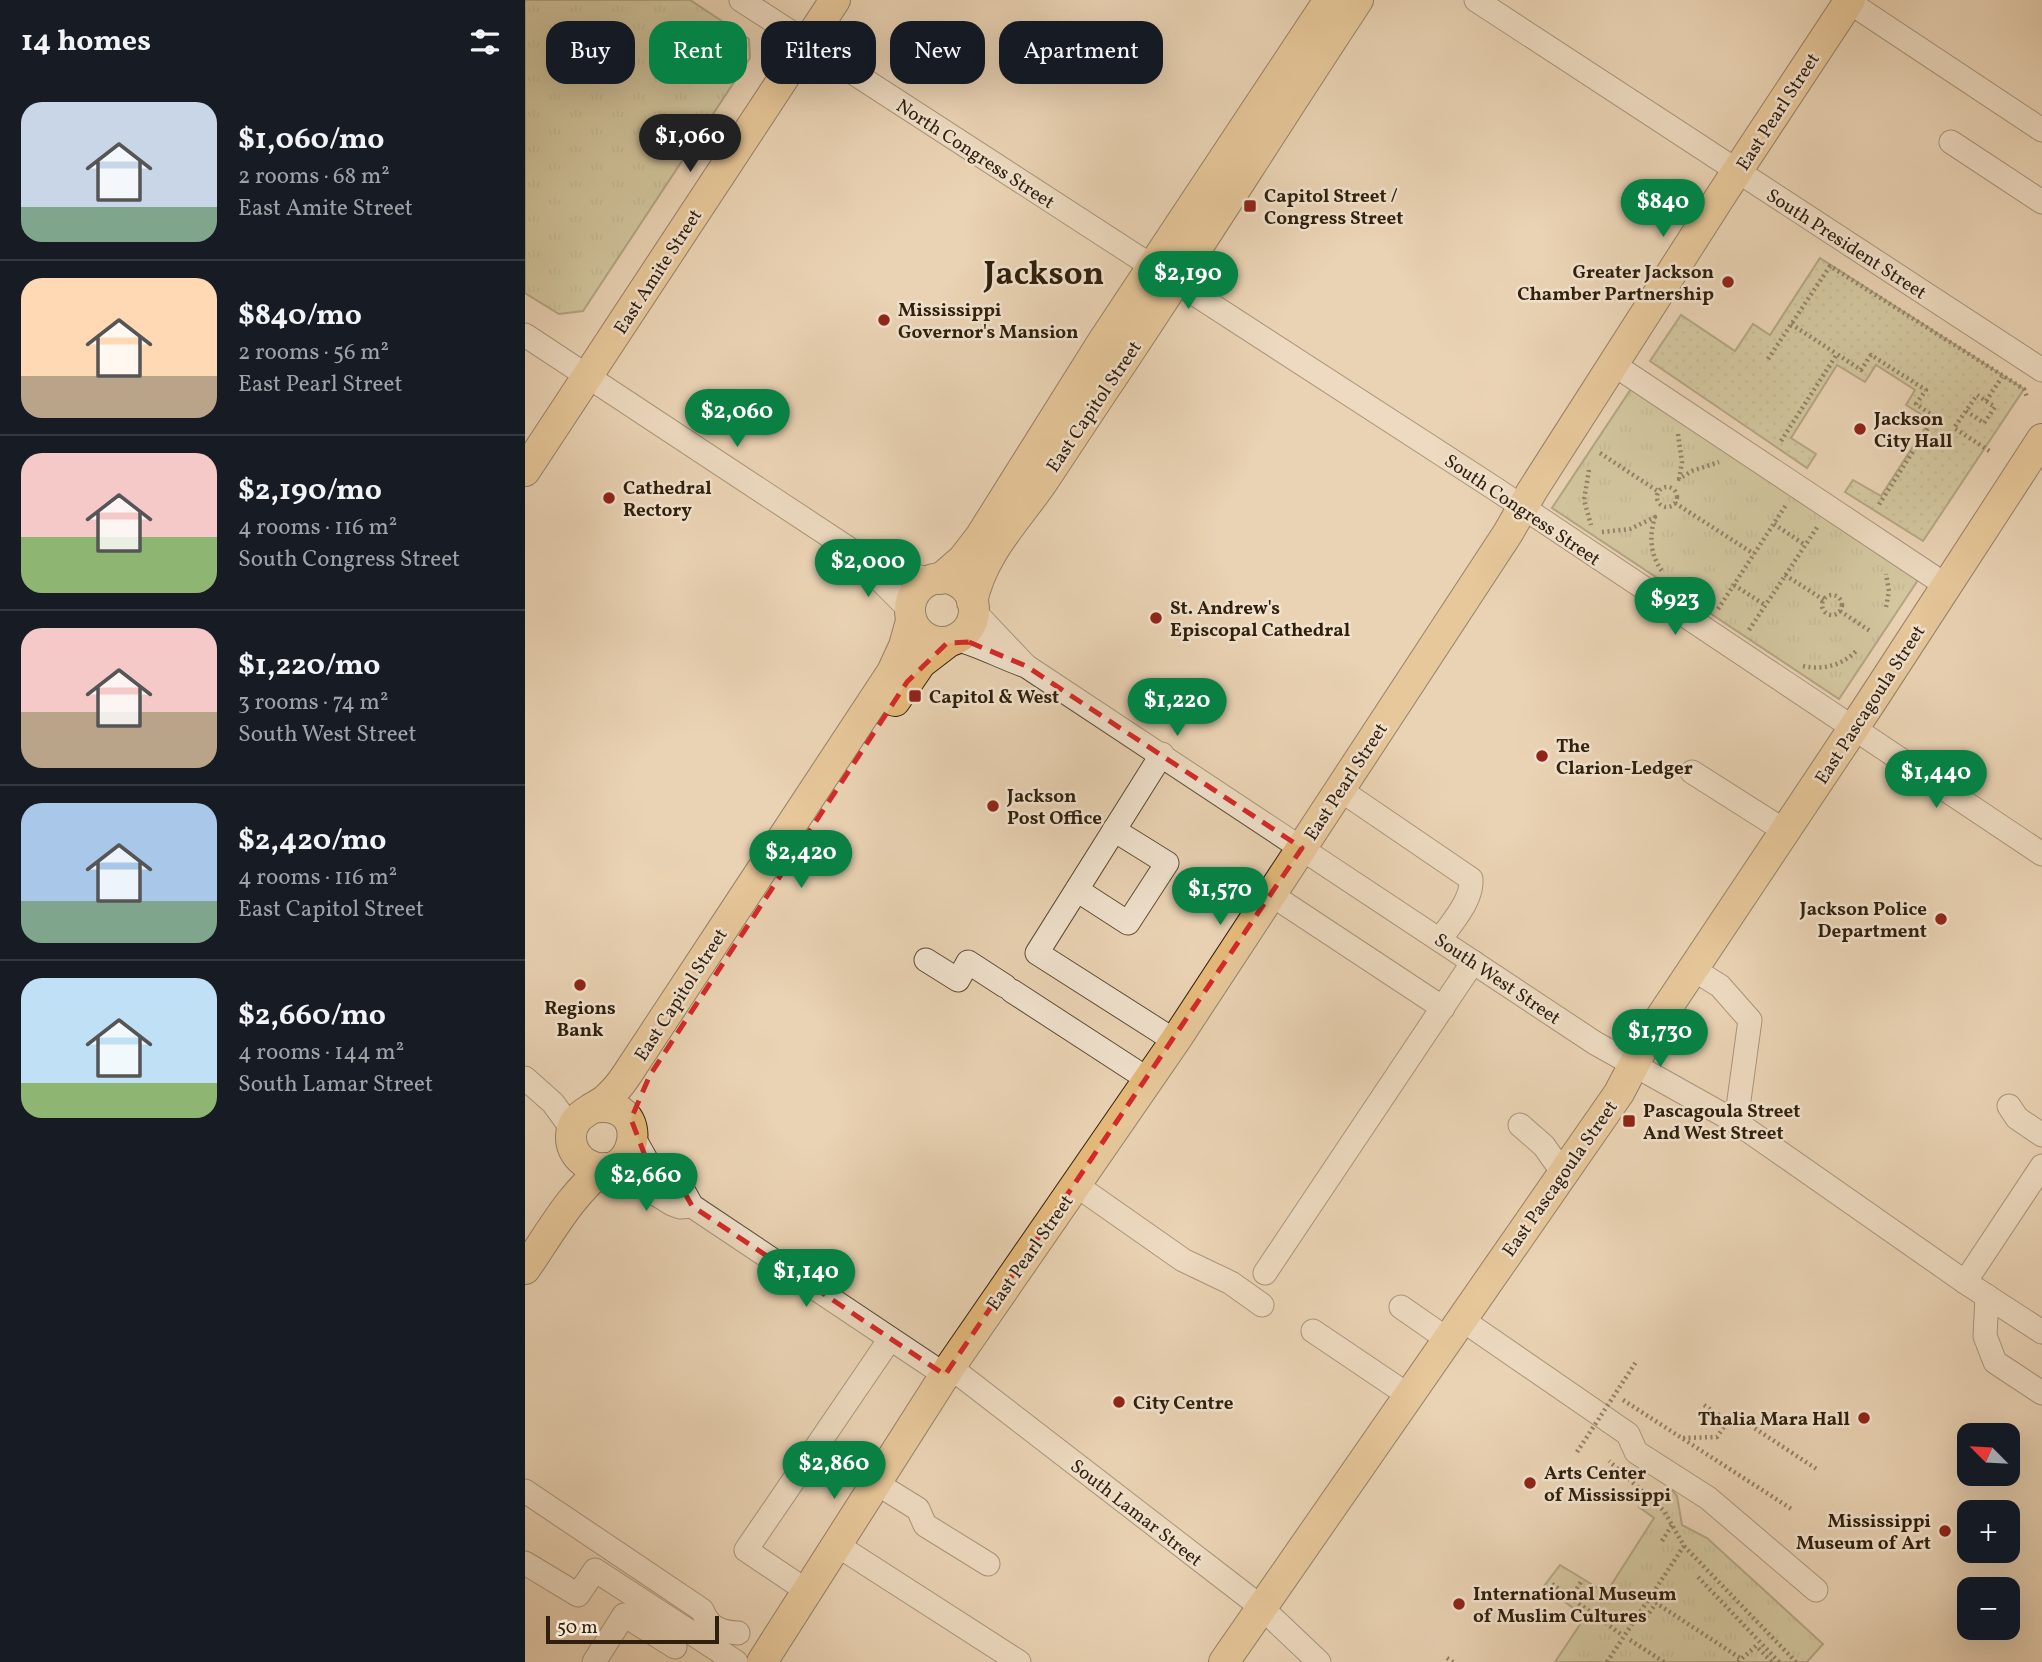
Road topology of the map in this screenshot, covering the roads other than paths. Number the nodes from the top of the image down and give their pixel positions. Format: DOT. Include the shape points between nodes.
graph roads {
  1 [pos="741,0"];
  2 [pos="835,0"];
  3 [pos="1329,0"];
  4 [pos="1358,0"];
  5 [pos="1476,0"];
  6 [pos="1850,1"];
  7 [pos="773,21"];
  8 [pos="821,21"];
  9 [pos="779,84"];
  10 [pos="869,84"];
  11 [pos="2042,130"];
  12 [pos="1951,142"];
  13 [pos="1737,171"];
  14 [pos="2042,202"];
  15 [pos="1164,275"];
  16 [pos="525,335"];
  17 [pos="1613,364"];
  18 [pos="2042,370"];
  19 [pos="587,377"];
  20 [pos="2042,439"];
  21 [pos="525,471"];
  22 [pos="1523,508"];
  23 [pos="863,558"];
  24 [pos="935,580"];
  25 [pos="1947,586"];
  26 [pos="973,606"];
  27 [pos="910,615"];
  28 [pos="951,641"];
  29 [pos="1026,666"];
  30 [pos="1853,729"];
  31 [pos="1162,754"];
  32 [pos="1692,772"];
  33 [pos="1339,789"];
  34 [pos="1114,831"];
  35 [pos="1785,831"];
  36 [pos="1302,848"];
  37 [pos="2042,854"];
  38 [pos="1077,890"];
  39 [pos="1272,895"];
  40 [pos="1440,940"];
  41 [pos="926,960"];
  42 [pos="1473,962"];
  43 [pos="1693,969"];
  44 [pos="1443,1007"];
  45 [pos="1175,1041"];
  46 [pos="1634,1064"];
  47 [pos="525,1079"];
  48 [pos="1149,1080"];
  49 [pos="2042,1120"];
  50 [pos="1736,1122"];
  51 [pos="578,1125"];
  52 [pos="1520,1125"];
  53 [pos="633,1132"];
  54 [pos="2042,1135"];
  55 [pos="2042,1166"];
  56 [pos="609,1168"];
  57 [pos="1563,1173"];
  58 [pos="1076,1185"];
  59 [pos="692,1206"];
  60 [pos="525,1237"];
  61 [pos="525,1269"];
  62 [pos="1265,1273"];
  63 [pos="1965,1282"];
  64 [pos="1987,1296"];
  65 [pos="1262,1305"];
  66 [pos="1401,1307"];
  67 [pos="1454,1329"];
  68 [pos="1313,1331"];
  69 [pos="2042,1332"];
  70 [pos="890,1339"];
  71 [pos="947,1371"];
  72 [pos="2042,1393"];
  73 [pos="1408,1395"];
  74 [pos="876,1483"];
  75 [pos="525,1491"];
  76 [pos="837,1545"];
  77 [pos="525,1563"];
  78 [pos="989,1564"];
  79 [pos="1816,1590"];
  80 [pos="807,1591"];
  81 [pos="1261,1607"];
  82 [pos="680,1655"];
  83 [pos="602,1659"];
  84 [pos="771,1659"];
  85 [pos="708,1662"];
  86 [pos="736,1662"];
  87 [pos="1019,1662"];
  88 [pos="1224,1662"];
  89 [pos="1319,1662"];
  1 -- 7 [label="street, North Congress Street"];
  2 -- 8 [label="main road, East Amite Street"];
  3 -- 15 [label="main road, East Capitol Street"];
  4 -- 15 [label="main road, East Capitol Street"];
  5 -- 13 [label="street, South President Street"];
  6 -- 11 [label="street"];
  6 -- 13 [label="main road, East Pearl Street"];
  9 -- 19 [label="main road, East Amite Street"];
  10 -- 15 [label="street, North Congress Street"];
  12 -- 14 [label="street"];
  13 -- 17 [label="main road, East Pearl Street"];
  13 -- 18 [label="street, South President Street"];
  15 -- 22 [label="street, South Congress Street"];
  15 -- 24 [label="main road, East Capitol Street" via="980,537 963,559"];
  15 -- 26 [label="main road, East Capitol Street" via="1043,481 996,544 980,572"];
  16 -- 19 [label="street"];
  17 -- 22 [label="main road, East Pearl Street"];
  17 -- 25 [label="street"];
  19 -- 21 [label="main road, East Amite Street"];
  19 -- 23 [label="street"];
  20 -- 25 [label="main road, East Pascagoula Street"];
  22 -- 30 [label="street, South Congress Street"];
  22 -- 33 [label="main road, East Pearl Street"];
  23 -- 24 [label="street"];
  23 -- 27 [label="street"];
  24 -- 26 [label="main road" via="960,584"];
  24 -- 27 [label="main road" via="916,592"];
  25 -- 30 [label="main road, East Pascagoula Street"];
  26 -- 28 [label="main road" via="971,623"];
  26 -- 29 [label="street, South West Street"];
  27 -- 28 [label="main road" via="924,637"];
  27 -- 51 [label="main road, East Capitol Street" via="904,646 892,672 626,1076"];
  28 -- 29 [label="street, South West Street" via="969,642"];
  28 -- 53 [label="main road, East Capitol Street" via="921,663 907,682 650,1075 631,1119"];
  29 -- 31 [label="street, South West Street"];
  30 -- 35 [label="main road, East Pascagoula Street"];
  30 -- 37 [label="street, South Congress Street"];
  31 -- 34 [label="street"];
  31 -- 36 [label="street, South West Street"];
  32 -- 35 [label="street"];
  33 -- 36 [label="main road, East Pearl Street"];
  33 -- 40 [label="street" via="1471,879 1468,896"];
  34 -- 38 [label="street"];
  34 -- 38 [label="street" via="1167,863 1128,923"];
  35 -- 43 [label="main road, East Pascagoula Street"];
  36 -- 39 [label="main road, East Pearl Street"];
  36 -- 40 [label="street, South West Street"];
  38 -- 45 [label="street" via="1038,953"];
  39 -- 44 [label="street"];
  39 -- 45 [label="main road, East Pearl Street"];
  40 -- 42 [label="street, South West Street"];
  41 -- 48 [label="street" via="958,980 968,962"];
  42 -- 44 [label="street"];
  42 -- 46 [label="street, South West Street"];
  43 -- 46 [label="main road, East Pascagoula Street"];
  43 -- 50 [label="street" via="1720,986 1750,1020"];
  44 -- 62 [label="street"];
  45 -- 48 [label="main road, East Pearl Street"];
  46 -- 50 [label="street, South West Street"];
  46 -- 57 [label="main road, East Pascagoula Street"];
  47 -- 51 [label="street"];
  48 -- 58 [label="main road, East Pearl Street"];
  49 -- 54 [label="street" via="2024,1108 2009,1106 2017,1118"];
  50 -- 63 [label="street, South West Street"];
  51 -- 53 [label="main road" via="611,1107 628,1119"];
  51 -- 56 [label="main road" via="577,1157 595,1168"];
  51 -- 60 [label="main road" via="563,1179"];
  52 -- 57 [label="street" via="1544,1146"];
  53 -- 56 [label="main road" via="625,1159"];
  53 -- 59 [label="street, South Lamar Street" via="647,1161 681,1188"];
  55 -- 63 [label="street"];
  56 -- 59 [label="street, South Lamar Street" via="672,1204"];
  56 -- 61 [label="main road" via="574,1199"];
  57 -- 67 [label="main road, East Pascagoula Street"];
  58 -- 65 [label="street" via="1184,1260 1231,1283"];
  58 -- 71 [label="main road, East Pearl Street"];
  59 -- 70 [label="street, South Lamar Street"];
  63 -- 64 [label="street, South West Street"];
  64 -- 69 [label="street, South West Street"];
  64 -- 72 [label="street" via="1985,1336 1995,1362"];
  66 -- 67 [label="street"];
  67 -- 73 [label="main road, East Pascagoula Street"];
  67 -- 79 [label="street" via="1627,1434 1636,1452 1708,1498"];
  68 -- 73 [label="street"];
  70 -- 71 [label="street, South Lamar Street"];
  70 -- 80 [label="street" via="747,1550"];
  71 -- 74 [label="main road, East Pearl Street"];
  71 -- 81 [label="street, South Lamar Street"];
  73 -- 81 [label="main road, East Pascagoula Street"];
  74 -- 76 [label="main road, East Pearl Street"];
  74 -- 78 [label="street" via="918,1509 925,1525"];
  75 -- 84 [label="street" via="702,1610 706,1621 724,1633 738,1633"];
  76 -- 80 [label="main road, East Pearl Street"];
  76 -- 87 [label="street"];
  77 -- 86 [label="street" via="578,1595 595,1570"];
  80 -- 84 [label="main road, East Pearl Street"];
  81 -- 88 [label="main road, East Pascagoula Street"];
  81 -- 89 [label="street, South Lamar Street"];
  82 -- 83 [label="street" via="624,1615"];
  82 -- 85 [label="street" via="691,1651"];
}
